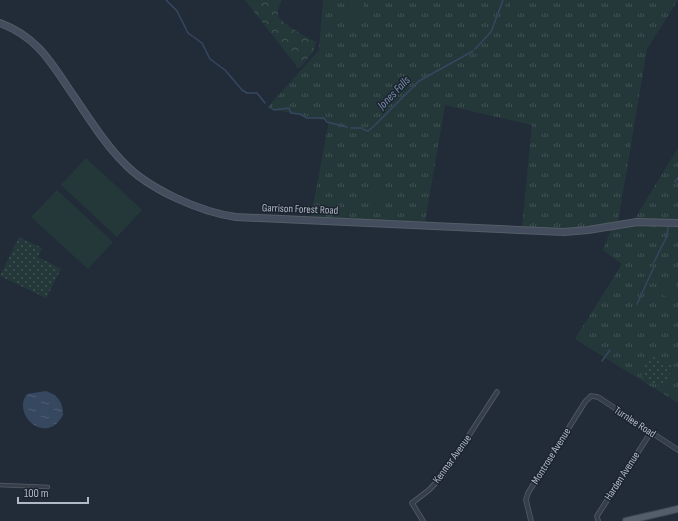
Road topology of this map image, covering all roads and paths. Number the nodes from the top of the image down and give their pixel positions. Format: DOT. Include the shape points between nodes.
graph roads {
  1 [pos="0,23"];
  2 [pos="678,223"];
  3 [pos="497,392"];
  4 [pos="591,396"];
  5 [pos="650,432"];
  6 [pos="678,450"];
  7 [pos="0,485"];
  8 [pos="48,488"];
  9 [pos="678,509"];
  10 [pos="423,521"];
  11 [pos="531,521"];
  12 [pos="598,521"];
  13 [pos="626,521"];
  1 -- 2 [label="main road, Garrison Forest Road" via="28,38 43,52 108,145 130,169 178,197 218,213 236,217 564,232 637,222"];
  3 -- 10 [label="street, Kenmar Avenue" via="444,474 412,503"];
  4 -- 5 [label="street, Turnlee Road"];
  4 -- 11 [label="street, Montrose Avenue" via="528,493 526,500"];
  5 -- 6 [label="street, Turnlee Road"];
  5 -- 12 [label="street, Harden Avenue" via="597,516"];
  7 -- 8 [label="street"];
  9 -- 13 [label="main road"];
}
